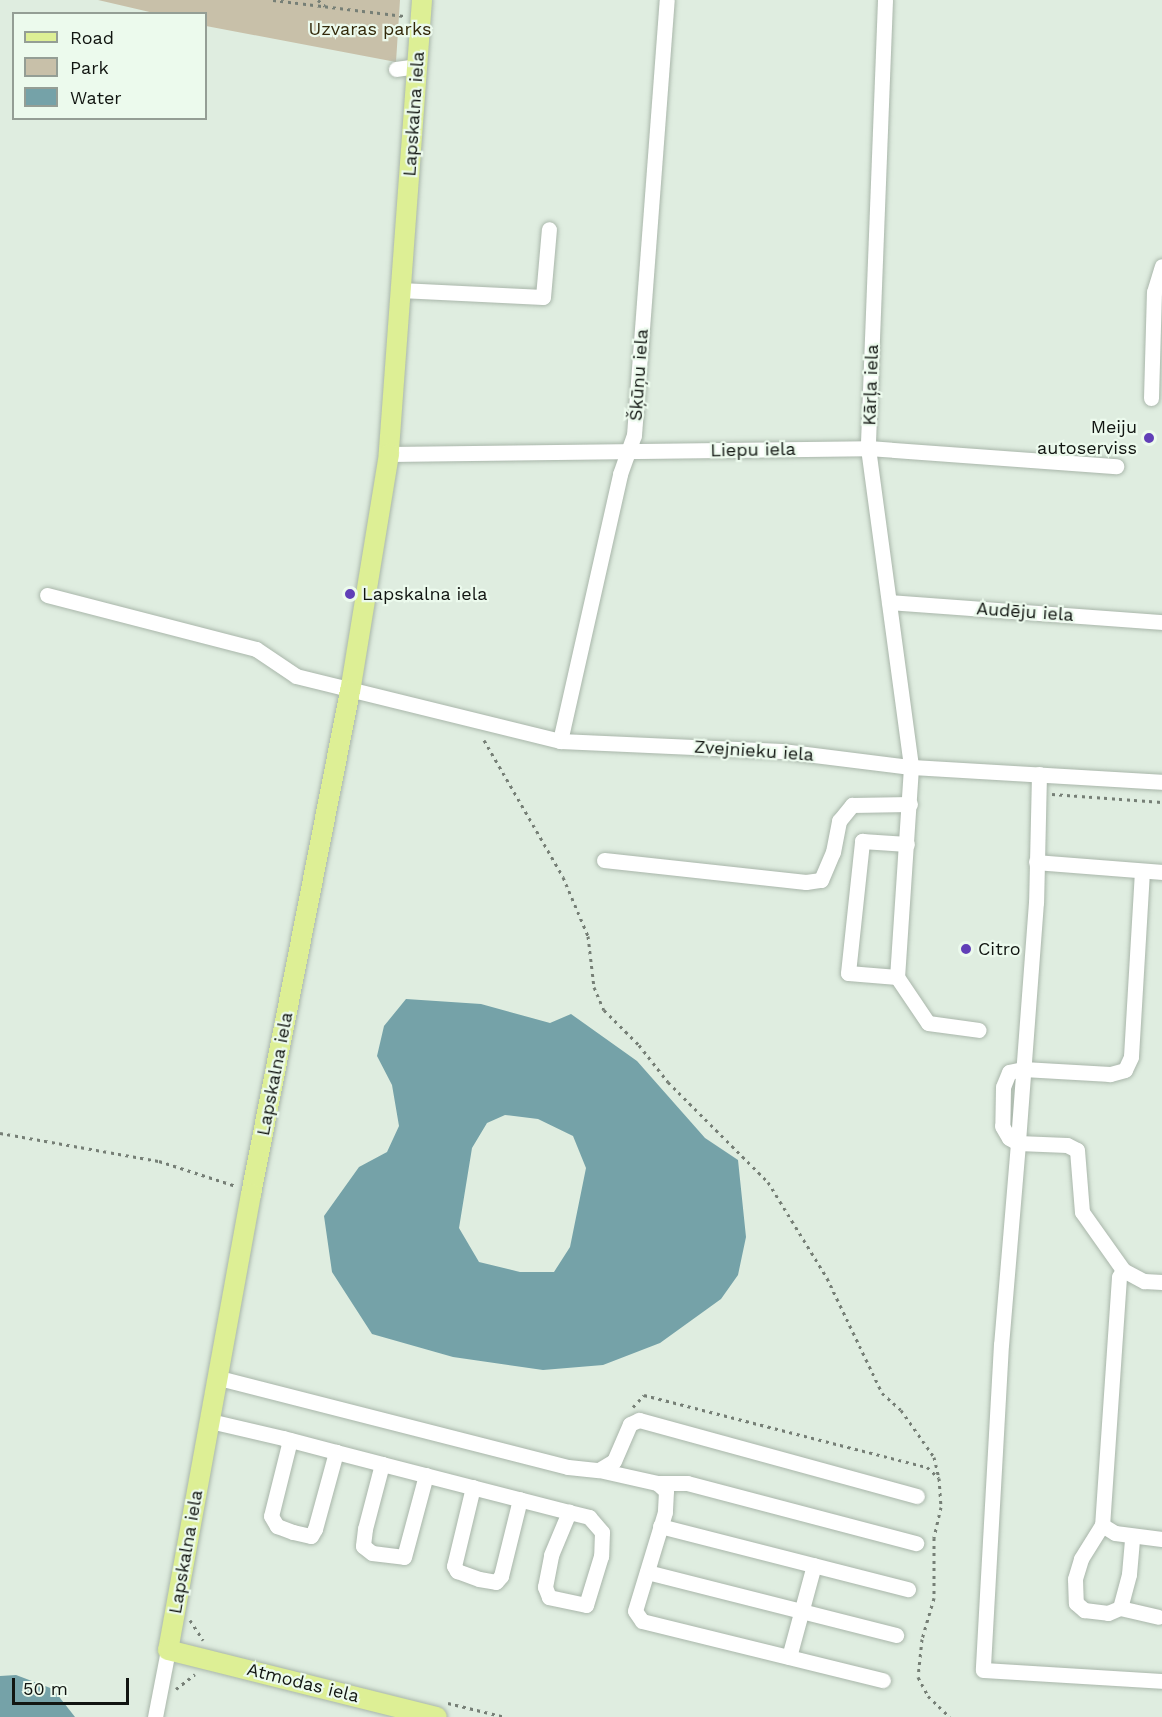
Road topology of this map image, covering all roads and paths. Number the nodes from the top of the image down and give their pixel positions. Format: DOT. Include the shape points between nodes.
graph roads {
  1 [pos="273,0"];
  2 [pos="318,0"];
  3 [pos="422,0"];
  4 [pos="667,0"];
  5 [pos="885,0"];
  6 [pos="326,7"];
  7 [pos="404,16"];
  8 [pos="418,66"];
  9 [pos="396,69"];
  10 [pos="549,229"];
  11 [pos="1162,266"];
  12 [pos="400,290"];
  13 [pos="1151,398"];
  14 [pos="868,448"];
  15 [pos="626,451"];
  16 [pos="389,454"];
  17 [pos="1116,466"];
  18 [pos="47,595"];
  19 [pos="889,602"];
  20 [pos="1162,622"];
  21 [pos="350,691"];
  22 [pos="484,740"];
  23 [pos="560,741"];
  24 [pos="911,766"];
  25 [pos="1039,774"];
  26 [pos="1162,782"];
  27 [pos="1039,792"];
  28 [pos="1162,802"];
  29 [pos="910,804"];
  30 [pos="907,844"];
  31 [pos="604,860"];
  32 [pos="1036,862"];
  33 [pos="1142,871"];
  34 [pos="1162,872"];
  35 [pos="897,977"];
  36 [pos="979,1030"];
  37 [pos="1023,1069"];
  38 [pos="0,1133"];
  39 [pos="1018,1143"];
  40 [pos="251,1194"];
  41 [pos="1123,1270"];
  42 [pos="1162,1282"];
  43 [pos="219,1378"];
  44 [pos="210,1421"];
  45 [pos="630,1424"];
  46 [pos="290,1440"];
  47 [pos="336,1452"];
  48 [pos="382,1464"];
  49 [pos="599,1470"];
  50 [pos="426,1475"];
  51 [pos="939,1478"];
  52 [pos="657,1483"];
  53 [pos="473,1487"];
  54 [pos="917,1496"];
  55 [pos="520,1499"];
  56 [pos="569,1512"];
  57 [pos="1102,1525"];
  58 [pos="660,1526"];
  59 [pos="1132,1536"];
  60 [pos="1162,1539"];
  61 [pos="916,1544"];
  62 [pos="814,1565"];
  63 [pos="647,1572"];
  64 [pos="908,1589"];
  65 [pos="1120,1608"];
  66 [pos="802,1611"];
  67 [pos="1158,1617"];
  68 [pos="896,1635"];
  69 [pos="168,1650"];
  70 [pos="789,1657"];
  71 [pos="204,1668"];
  72 [pos="883,1680"];
  73 [pos="1162,1681"];
  74 [pos="173,1691"];
  75 [pos="155,1717"];
  76 [pos="437,1717"];
  77 [pos="950,1717"];
  1 -- 6 [label="path"];
  2 -- 6 [label="path"];
  3 -- 8 [label="main road, Lapskalna iela"];
  4 -- 15 [label="street, Šķūņu iela" via="634,435"];
  5 -- 14 [label="street, Kārļa iela"];
  6 -- 7 [label="path"];
  8 -- 9 [label="street"];
  8 -- 12 [label="main road, Lapskalna iela"];
  10 -- 12 [label="street" via="543,297"];
  11 -- 13 [label="street" via="1154,292"];
  12 -- 16 [label="main road, Lapskalna iela"];
  14 -- 15 [label="street, Liepu iela"];
  14 -- 17 [label="street, Liepu iela"];
  14 -- 19 [label="street, Kārļa iela"];
  15 -- 16 [label="street, Liepu iela"];
  15 -- 23 [label="street, Šķūņu iela"];
  16 -- 21 [label="main road, Lapskalna iela"];
  18 -- 21 [label="street, Zvejnieku iela" via="256,649 296,676"];
  19 -- 20 [label="street, Audēju iela"];
  19 -- 24 [label="street, Kārļa iela"];
  21 -- 23 [label="street, Zvejnieku iela"];
  21 -- 40 [label="main road, Lapskalna iela"];
  22 -- 51 [label="path" via="563,878 588,936 594,987 604,1011 768,1182 827,1278 882,1393 901,1410 934,1457"];
  23 -- 24 [label="street, Zvejnieku iela" via="782,751"];
  24 -- 25 [label="street, Zvejnieku iela"];
  24 -- 29 [label="street, Kārļa iela"];
  25 -- 26 [label="street, Zvejnieku iela"];
  25 -- 27 [label="street"];
  27 -- 28 [label="path"];
  27 -- 32 [label="street"];
  29 -- 30 [label="street, Kārļa iela"];
  29 -- 31 [label="street" via="852,805 839,821 833,852 821,880 806,882"];
  30 -- 35 [label="street, Kārļa iela"];
  30 -- 35 [label="street" via="862,841 848,973"];
  32 -- 33 [label="street"];
  32 -- 37 [label="street"];
  33 -- 34 [label="street"];
  33 -- 37 [label="street" via="1131,1057 1125,1070 1110,1074"];
  35 -- 36 [label="street" via="928,1023"];
  37 -- 39 [label="street"];
  38 -- 40 [label="path" via="185,1167"];
  39 -- 41 [label="street" via="1067,1145 1077,1150 1082,1212"];
  39 -- 73 [label="street" via="1001,1344 983,1670"];
  40 -- 43 [label="main road, Lapskalna iela"];
  41 -- 42 [label="street" via="1144,1281"];
  41 -- 57 [label="street" via="1119,1277"];
  43 -- 44 [label="main road, Lapskalna iela"];
  43 -- 49 [label="street" via="532,1459"];
  44 -- 46 [label="street"];
  44 -- 69 [label="main road, Lapskalna iela"];
  45 -- 49 [label="street" via="614,1461"];
  45 -- 51 [label="path" via="634,1404 644,1395 927,1467"];
  45 -- 54 [label="street" via="639,1420"];
  46 -- 47 [label="street"];
  46 -- 47 [label="street" via="272,1516 277,1526 293,1532 310,1536 315,1529"];
  47 -- 48 [label="street"];
  48 -- 50 [label="street"];
  48 -- 50 [label="street" via="365,1528 363,1546 372,1553 404,1557"];
  49 -- 52 [label="street"];
  50 -- 53 [label="street"];
  51 -- 77 [label="path" via="934,1598 922,1639 918,1677 928,1696"];
  52 -- 58 [label="street" via="666,1491"];
  52 -- 61 [label="street" via="687,1483"];
  53 -- 55 [label="street"];
  53 -- 55 [label="street" via="454,1566 457,1571 479,1579 496,1582 501,1576"];
  55 -- 56 [label="street"];
  56 -- 56 [label="street" via="589,1517 602,1532 601,1556 586,1605 549,1598 545,1587 551,1556"];
  57 -- 59 [label="street"];
  57 -- 65 [label="street" via="1081,1559 1074,1590 1076,1603 1084,1610 1108,1612"];
  58 -- 62 [label="street"];
  58 -- 63 [label="street"];
  59 -- 60 [label="street"];
  59 -- 65 [label="street" via="1129,1574"];
  62 -- 64 [label="street"];
  62 -- 66 [label="street"];
  63 -- 66 [label="street"];
  63 -- 70 [label="street" via="635,1611 642,1621"];
  65 -- 67 [label="street"];
  66 -- 68 [label="street"];
  66 -- 70 [label="street"];
  69 -- 75 [label="street, Lapskalna iela"];
  69 -- 76 [label="main road, Atmodas iela"];
  70 -- 72 [label="street"];
  71 -- 74 [label="path"];
}
